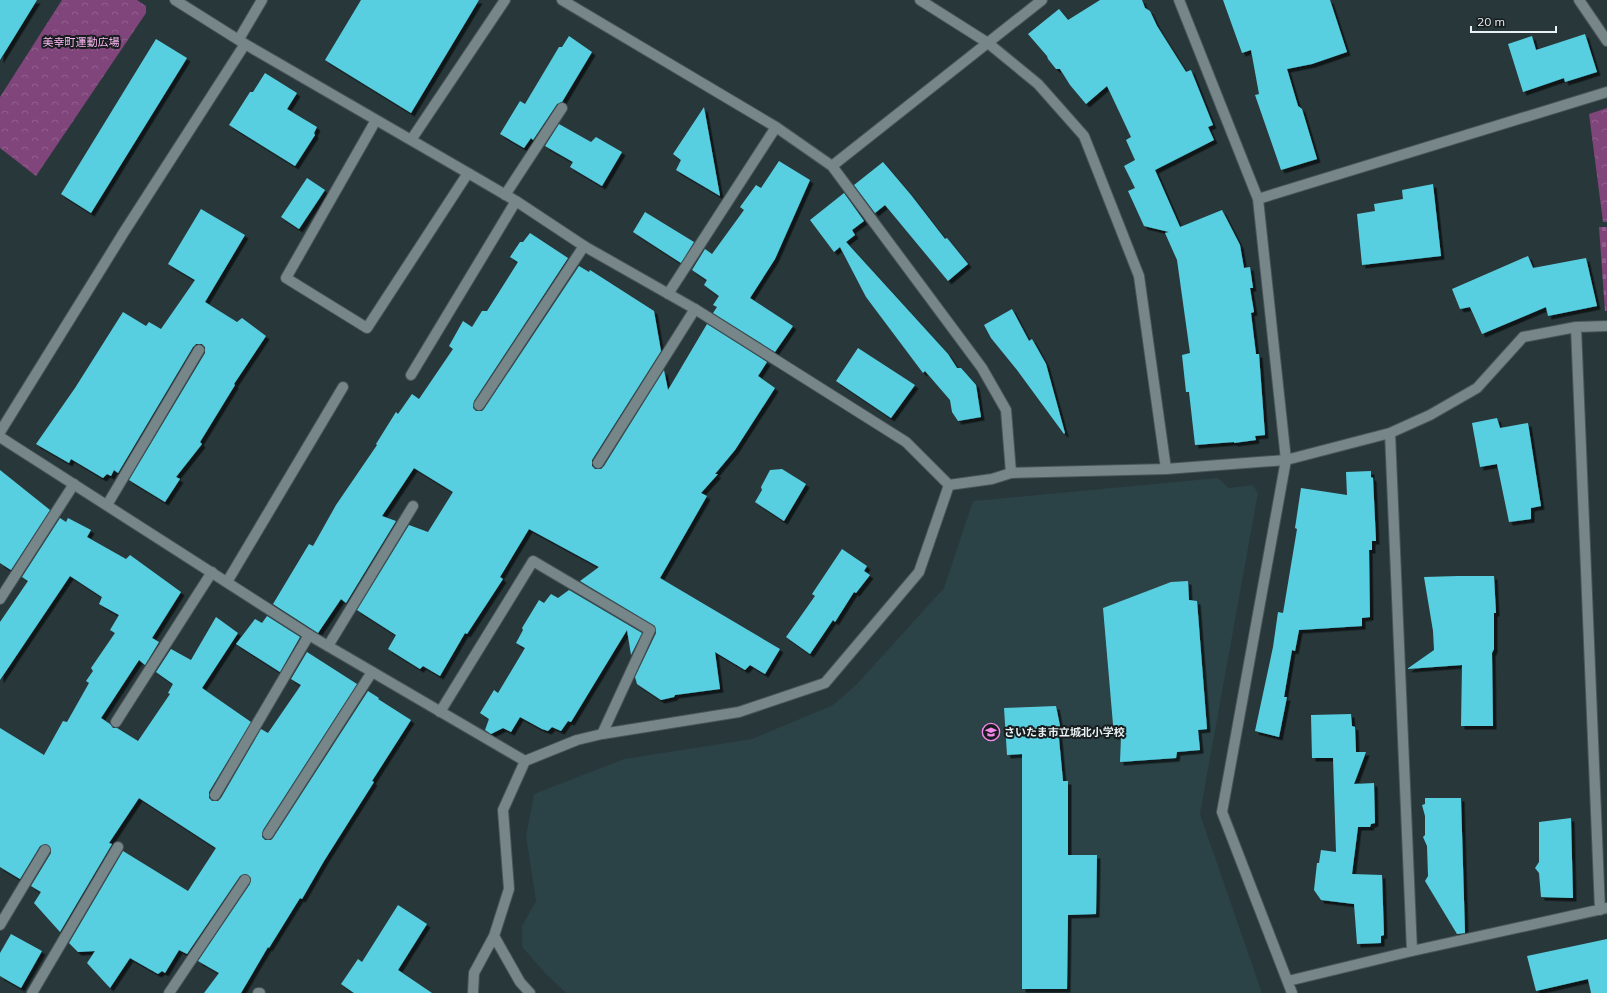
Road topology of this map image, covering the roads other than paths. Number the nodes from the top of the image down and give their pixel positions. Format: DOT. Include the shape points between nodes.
graph roads {
  1 [pos="175,0"];
  2 [pos="262,0"];
  3 [pos="505,0"];
  4 [pos="562,0"];
  5 [pos="920,0"];
  6 [pos="1042,0"];
  7 [pos="1179,0"];
  8 [pos="1579,0"];
  9 [pos="1607,41"];
  10 [pos="242,42"];
  11 [pos="988,43"];
  12 [pos="1607,92"];
  13 [pos="562,108"];
  14 [pos="376,120"];
  15 [pos="776,127"];
  16 [pos="411,140"];
  17 [pos="832,166"];
  18 [pos="468,173"];
  19 [pos="504,195"];
  20 [pos="1258,199"];
  21 [pos="516,201"];
  22 [pos="584,246"];
  23 [pos="668,294"];
  24 [pos="695,309"];
  25 [pos="1607,326"];
  26 [pos="1576,327"];
  27 [pos="199,350"];
  28 [pos="411,375"];
  29 [pos="343,387"];
  30 [pos="479,405"];
  31 [pos="0,432"];
  32 [pos="1390,433"];
  33 [pos="0,437"];
  34 [pos="1286,460"];
  35 [pos="598,462"];
  36 [pos="1166,469"];
  37 [pos="1011,473"];
  38 [pos="74,484"];
  39 [pos="949,485"];
  40 [pos="107,505"];
  41 [pos="413,506"];
  42 [pos="212,572"];
  43 [pos="227,582"];
  44 [pos="0,599"];
  45 [pos="309,635"];
  46 [pos="328,646"];
  47 [pos="372,672"];
  48 [pos="440,712"];
  49 [pos="116,722"];
  50 [pos="602,734"];
  51 [pos="525,762"];
  52 [pos="215,795"];
  53 [pos="268,834"];
  54 [pos="118,847"];
  55 [pos="45,850"];
  56 [pos="245,880"];
  57 [pos="1604,909"];
  58 [pos="0,925"];
  59 [pos="494,936"];
  60 [pos="1412,951"];
  61 [pos="1288,981"];
  62 [pos="32,993"];
  63 [pos="169,993"];
  64 [pos="473,993"];
  65 [pos="530,993"];
  66 [pos="1292,993"];
  1 -- 10 [label="street"];
  2 -- 10 [label="street"];
  3 -- 16 [label="street"];
  4 -- 15 [label="street"];
  5 -- 11 [label="street"];
  6 -- 11 [label="street"];
  7 -- 20 [label="street"];
  8 -- 9 [label="street"];
  10 -- 14 [label="street"];
  10 -- 31 [label="street"];
  11 -- 17 [label="street"];
  11 -- 36 [label="street" via="1038,84 1084,136 1139,276"];
  12 -- 20 [label="street"];
  13 -- 19 [label="street"];
  14 -- 16 [label="street"];
  14 -- 18 [label="street" via="286,278 367,328"];
  15 -- 17 [label="street"];
  15 -- 23 [label="street"];
  16 -- 18 [label="street"];
  17 -- 37 [label="street" via="982,368 1006,410"];
  18 -- 19 [label="street"];
  19 -- 21 [label="street"];
  20 -- 34 [label="street"];
  21 -- 22 [label="street"];
  21 -- 28 [label="street"];
  22 -- 23 [label="street"];
  22 -- 30 [label="street"];
  23 -- 24 [label="street"];
  24 -- 35 [label="street"];
  24 -- 39 [label="street" via="906,442"];
  25 -- 26 [label="street"];
  26 -- 32 [label="street" via="1523,337 1477,388 1430,415"];
  26 -- 57 [label="street"];
  27 -- 40 [label="street"];
  29 -- 43 [label="street"];
  32 -- 34 [label="street"];
  32 -- 60 [label="street"];
  33 -- 38 [label="street"];
  34 -- 36 [label="street"];
  34 -- 61 [label="street" via="1222,812"];
  36 -- 37 [label="street"];
  37 -- 39 [label="street" via="992,479"];
  38 -- 40 [label="street"];
  38 -- 44 [label="street"];
  39 -- 50 [label="street" via="919,572 825,683 739,712"];
  40 -- 42 [label="street"];
  41 -- 46 [label="street"];
  42 -- 43 [label="street"];
  42 -- 49 [label="street"];
  43 -- 45 [label="street"];
  45 -- 46 [label="street"];
  45 -- 52 [label="street"];
  46 -- 47 [label="street"];
  47 -- 48 [label="street"];
  47 -- 53 [label="street"];
  48 -- 50 [label="street" via="533,561 650,630"];
  48 -- 51 [label="street"];
  50 -- 51 [label="street" via="577,740"];
  51 -- 59 [label="street" via="503,810 509,889"];
  54 -- 62 [label="street"];
  55 -- 58 [label="street"];
  56 -- 63 [label="street"];
  57 -- 60 [label="street"];
  59 -- 64 [label="street" via="474,973"];
  59 -- 65 [label="street" via="520,982"];
  60 -- 61 [label="street"];
  61 -- 66 [label="street"];
}
